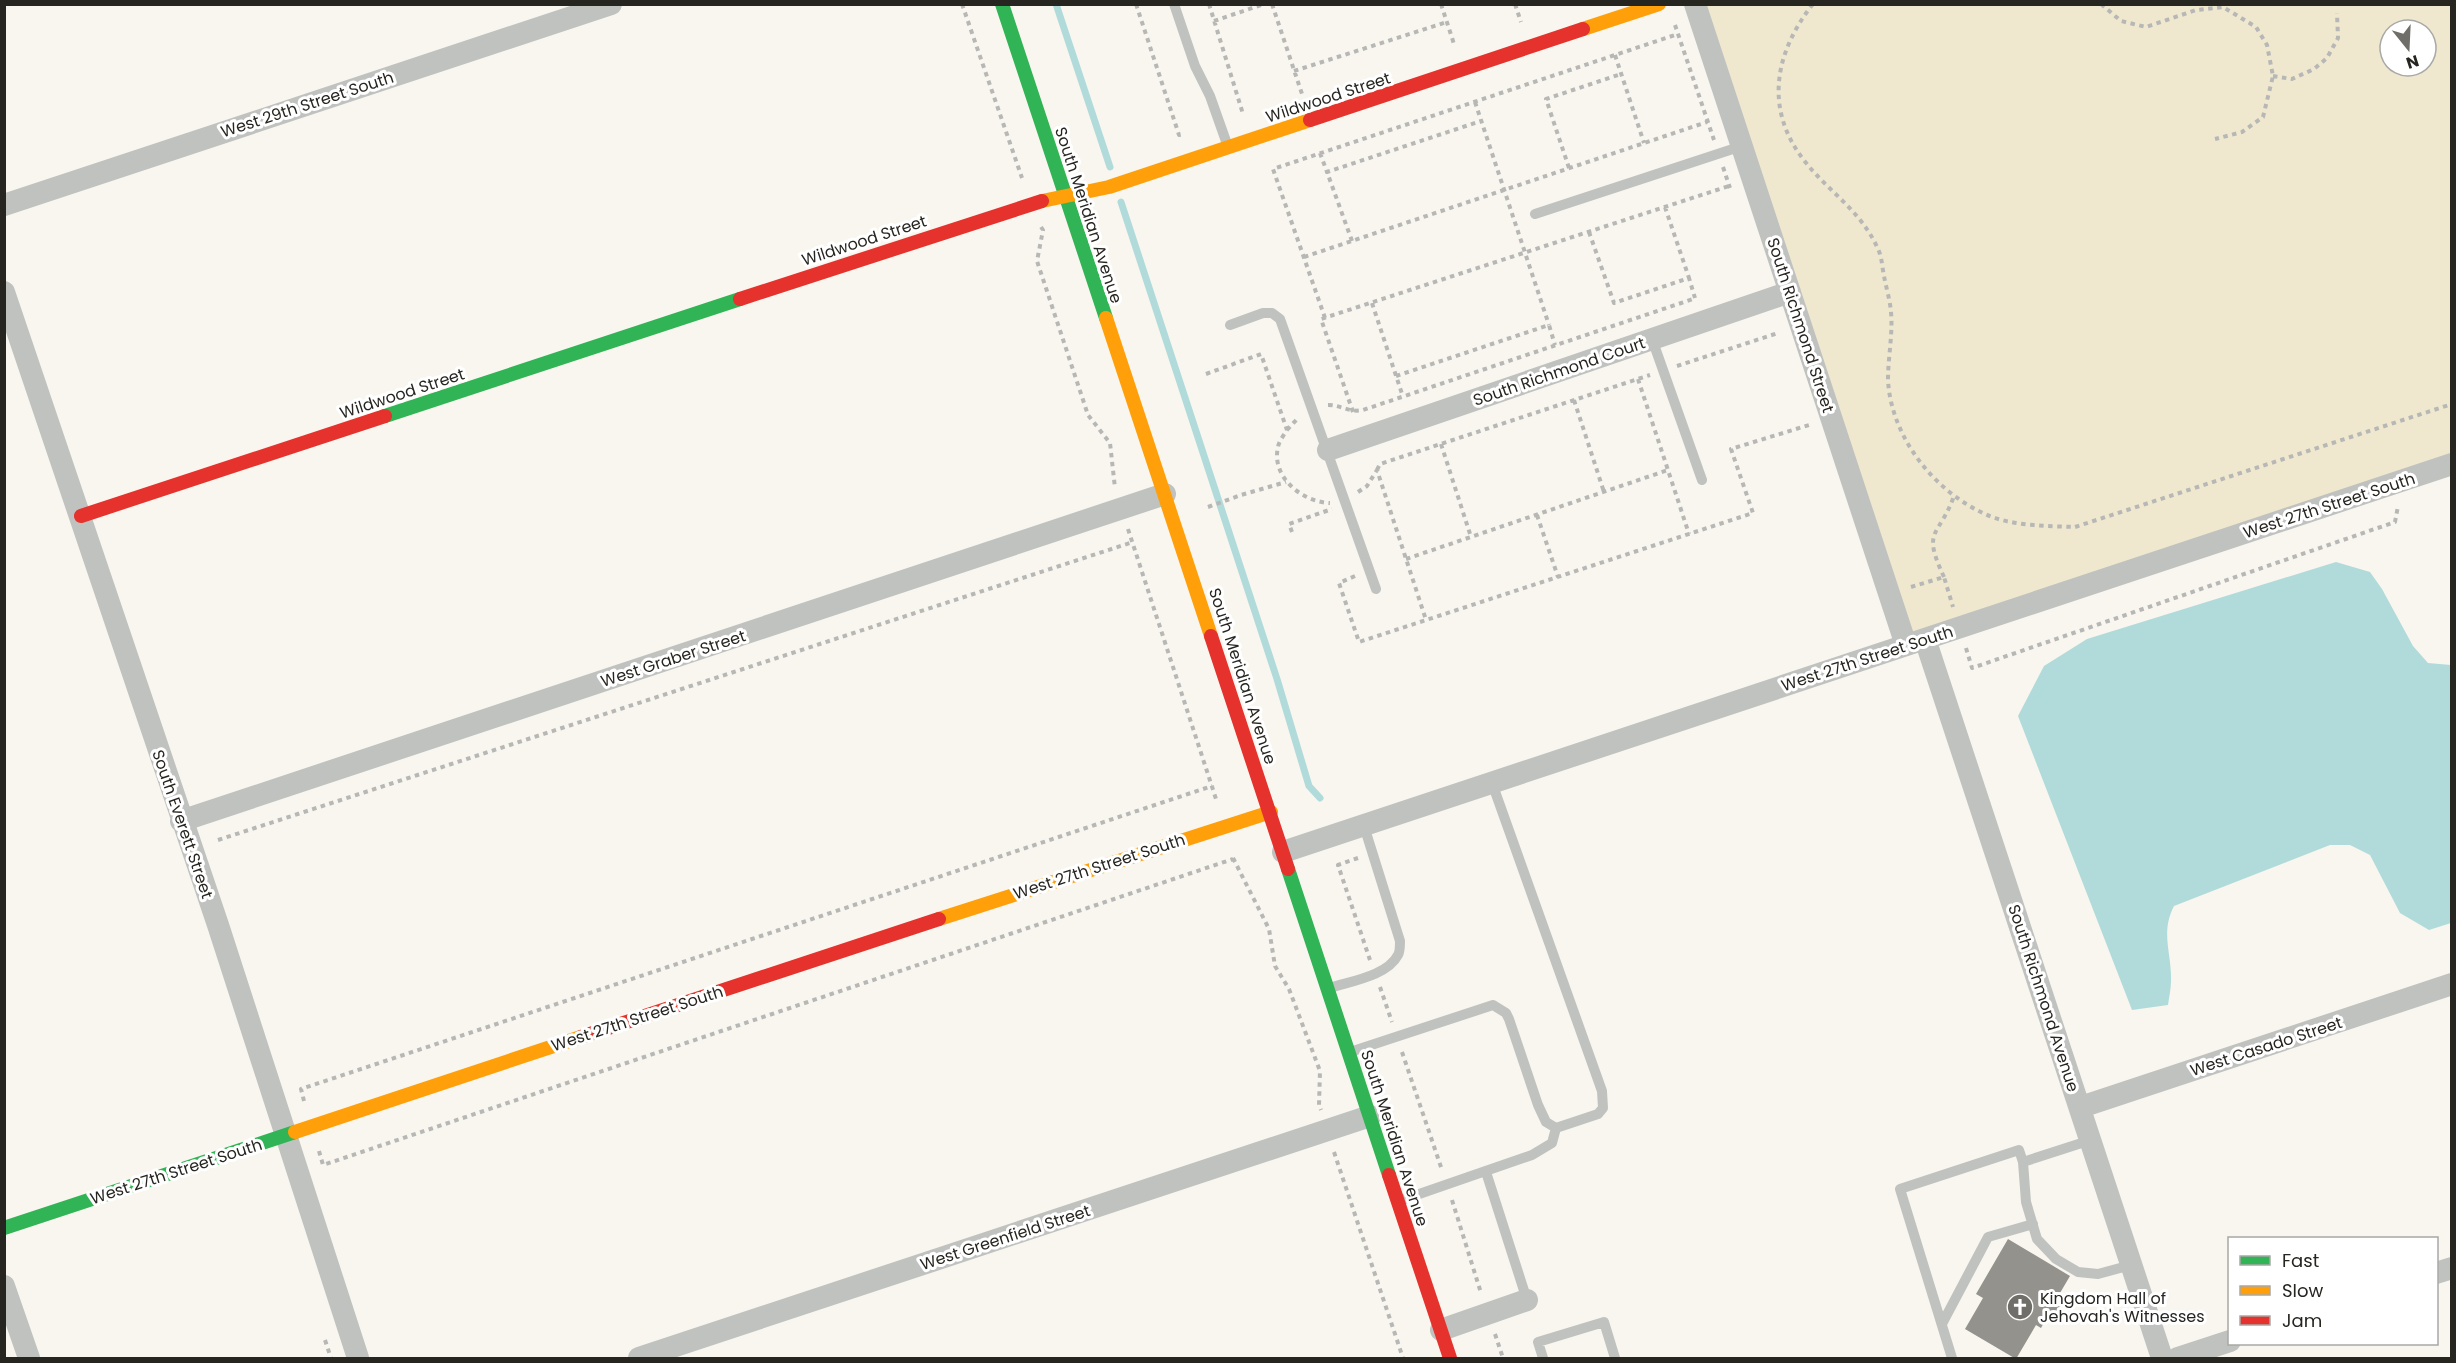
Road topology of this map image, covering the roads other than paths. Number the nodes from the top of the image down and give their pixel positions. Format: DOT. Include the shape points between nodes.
graph roads {
  1 [pos="611,4"];
  2 [pos="1002,4"];
  3 [pos="1174,4"];
  4 [pos="1659,4"];
  5 [pos="1695,4"];
  6 [pos="1742,146"];
  7 [pos="1228,147"];
  8 [pos="1066,196"];
  9 [pos="4,205"];
  10 [pos="1535,214"];
  11 [pos="4,292"];
  12 [pos="1790,292"];
  13 [pos="1230,325"];
  14 [pos="1652,339"];
  15 [pos="1328,450"];
  16 [pos="2451,464"];
  17 [pos="1702,480"];
  18 [pos="1165,494"];
  19 [pos="81,516"];
  20 [pos="1376,590"];
  21 [pos="1916,642"];
  22 [pos="1492,783"];
  23 [pos="1271,812"];
  24 [pos="181,821"];
  25 [pos="1364,826"];
  26 [pos="1283,852"];
  27 [pos="2451,984"];
  28 [pos="1328,988"];
  29 [pos="1349,1052"];
  30 [pos="2081,1107"];
  31 [pos="1370,1116"];
  32 [pos="1556,1128"];
  33 [pos="284,1135"];
  34 [pos="2091,1140"];
  35 [pos="2023,1162"];
  36 [pos="1486,1172"];
  37 [pos="1399,1202"];
  38 [pos="2033,1224"];
  39 [pos="4,1228"];
  40 [pos="2132,1265"];
  41 [pos="4,1286"];
  42 [pos="1527,1300"];
  43 [pos="1942,1324"];
  44 [pos="1441,1330"];
  45 [pos="2228,1341"];
  46 [pos="29,1359"];
  47 [pos="358,1359"];
  48 [pos="639,1359"];
  49 [pos="1450,1359"];
  50 [pos="1543,1359"];
  51 [pos="1615,1359"];
  52 [pos="1952,1359"];
  53 [pos="2162,1359"];
  54 [pos="2178,1359"];
  1 -- 9 [label="street, West 29th Street South"];
  2 -- 8 [label="street, South Meridian Avenue"];
  3 -- 7 [label="lane"];
  4 -- 7 [label="street, Wildwood Street"];
  5 -- 6 [label="street, South Richmond Street"];
  6 -- 10 [label="lane"];
  6 -- 12 [label="street, South Richmond Street"];
  7 -- 8 [label="street, Wildwood Street" via="1109,187"];
  8 -- 18 [label="street, South Meridian Avenue"];
  8 -- 19 [label="street, Wildwood Street" via="1031,203"];
  11 -- 19 [label="street, South Everett Street"];
  12 -- 14 [label="street, South Richmond Court"];
  12 -- 21 [label="street, South Richmond Street"];
  13 -- 15 [label="lane" via="1263,314 1272,313 1280,319"];
  14 -- 15 [label="street, South Richmond Court"];
  14 -- 17 [label="lane"];
  15 -- 20 [label="lane"];
  16 -- 21 [label="street, West 27th Street South"];
  18 -- 23 [label="street, South Meridian Avenue"];
  18 -- 24 [label="street, West Graber Street"];
  19 -- 24 [label="street, South Everett Street"];
  21 -- 22 [label="street, West 27th Street South"];
  21 -- 30 [label="street, South Richmond Avenue"];
  22 -- 25 [label="street, West 27th Street South"];
  22 -- 32 [label="lane" via="1604,1100 1598,1114"];
  23 -- 26 [label="street, South Meridian Avenue"];
  23 -- 33 [label="street, West 27th Street South"];
  24 -- 33 [label="street, South Everett Street"];
  25 -- 26 [label="street, West 27th Street South"];
  25 -- 28 [label="lane" via="1400,941 1399,954 1389,966 1375,973"];
  26 -- 28 [label="street, South Meridian Avenue"];
  27 -- 30 [label="street, West Casado Street"];
  28 -- 29 [label="street, South Meridian Avenue"];
  29 -- 31 [label="street, South Meridian Avenue"];
  29 -- 32 [label="lane" via="1484,1007 1499,1007 1509,1019 1538,1106 1546,1122"];
  30 -- 34 [label="street, South Richmond Avenue"];
  31 -- 37 [label="street, South Meridian Avenue"];
  31 -- 48 [label="street, West Greenfield Street"];
  32 -- 36 [label="lane" via="1552,1143 1543,1150"];
  33 -- 39 [label="street, West 27th Street South"];
  33 -- 47 [label="street, South Everett Street"];
  34 -- 35 [label="lane"];
  34 -- 40 [label="street, South Richmond Avenue"];
  35 -- 38 [label="lane" via="2026,1202"];
  35 -- 43 [label="lane" via="2019,1150 1900,1189"];
  36 -- 37 [label="lane"];
  36 -- 42 [label="lane"];
  37 -- 44 [label="street, South Meridian Avenue"];
  38 -- 40 [label="lane" via="2037,1239 2056,1259 2078,1272 2098,1274"];
  38 -- 43 [label="lane" via="1988,1238"];
  40 -- 53 [label="street, South Richmond Avenue"];
  41 -- 46 [label="street"];
  42 -- 44 [label="street"];
  43 -- 52 [label="lane"];
  44 -- 49 [label="street, South Meridian Avenue"];
  45 -- 54 [label="street"];
  50 -- 51 [label="lane" via="1538,1342 1604,1322"];
}
